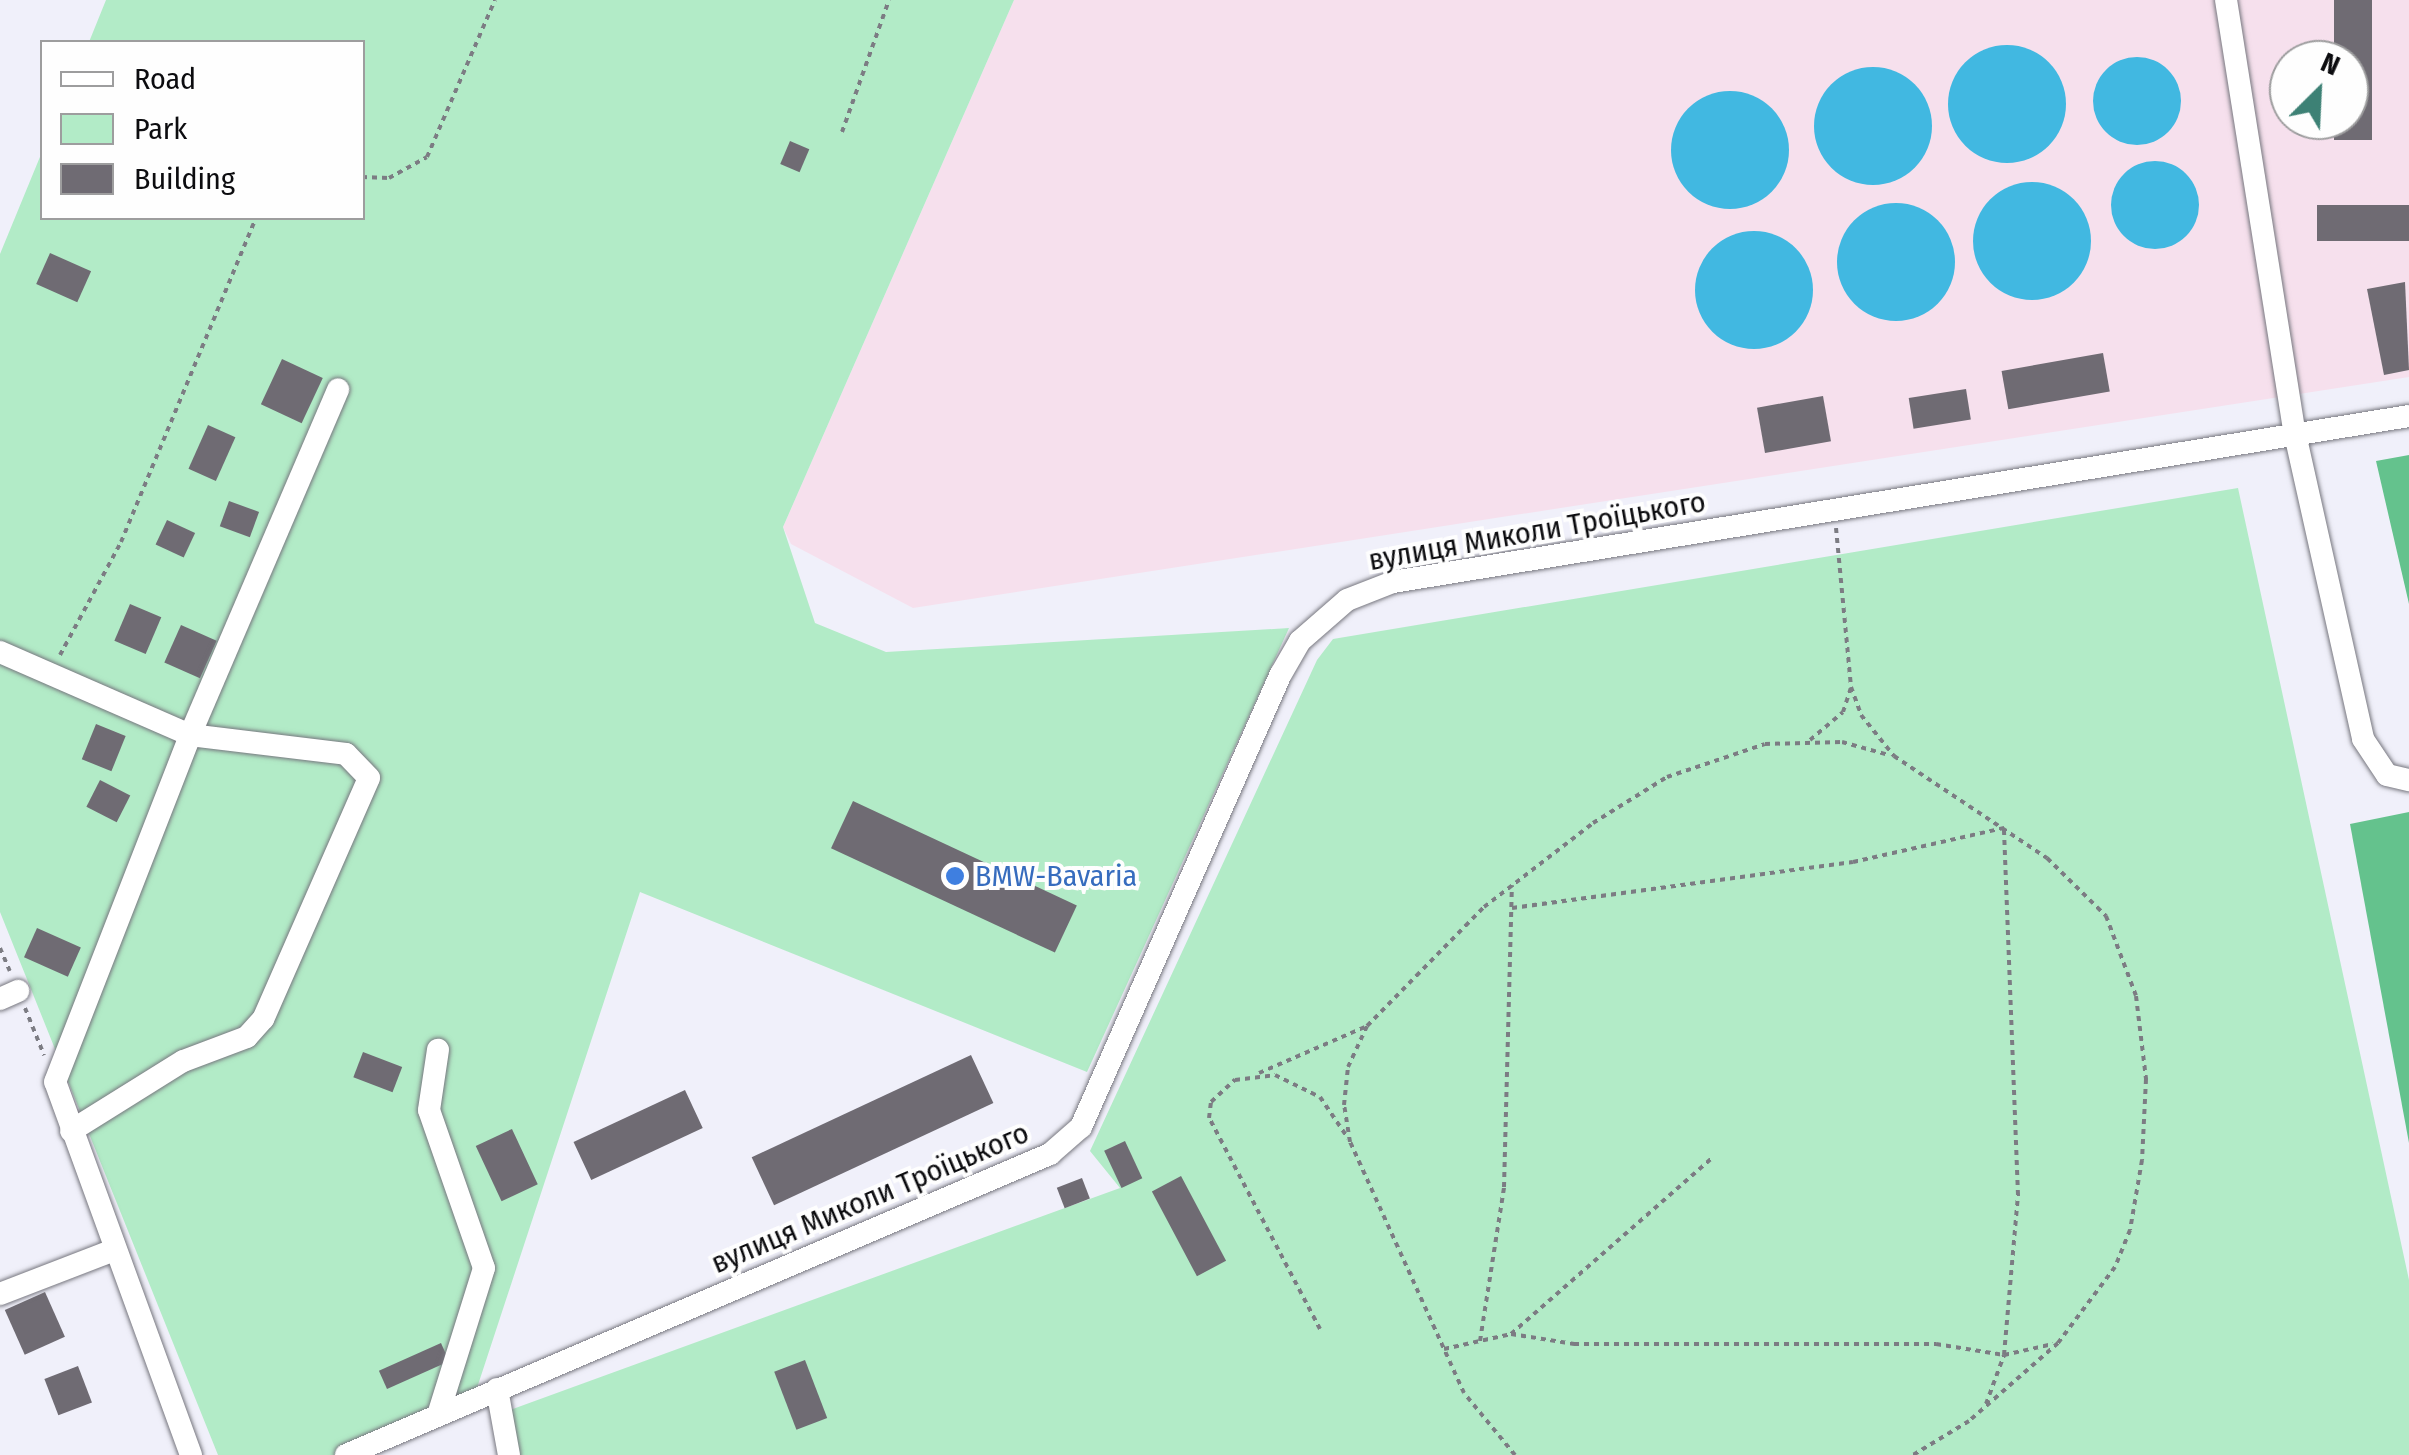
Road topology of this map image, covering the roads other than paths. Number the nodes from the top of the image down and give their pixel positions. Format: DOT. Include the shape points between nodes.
graph roads {
  1 [pos="2226,0"];
  2 [pos="338,390"];
  3 [pos="2409,416"];
  4 [pos="2295,434"];
  5 [pos="0,652"];
  6 [pos="190,735"];
  7 [pos="2409,780"];
  8 [pos="438,1050"];
  9 [pos="71,1131"];
  10 [pos="114,1250"];
  11 [pos="0,1294"];
  12 [pos="497,1389"];
  13 [pos="438,1414"];
  14 [pos="191,1455"];
  15 [pos="346,1455"];
  16 [pos="508,1455"];
  1 -- 4 [label="street"];
  2 -- 6 [label="street"];
  3 -- 4 [label="street, вулиця Миколи Троїцького"];
  4 -- 7 [label="street" via="2363,738 2387,775"];
  4 -- 12 [label="street, вулиця Миколи Троїцького" via="1393,582 1322,616 1281,674 1080,1127 1020,1171"];
  5 -- 6 [label="street"];
  6 -- 9 [label="street" via="55,1082"];
  6 -- 9 [label="street" via="346,754 369,778 366,798 263,1020 247,1037 183,1060 136,1096"];
  8 -- 13 [label="street" via="429,1110 484,1268"];
  9 -- 10 [label="street"];
  10 -- 11 [label="street"];
  10 -- 14 [label="street"];
  12 -- 13 [label="street, вулиця Миколи Троїцького"];
  12 -- 16 [label="street"];
  13 -- 15 [label="street, вулиця Миколи Троїцького"];
}
